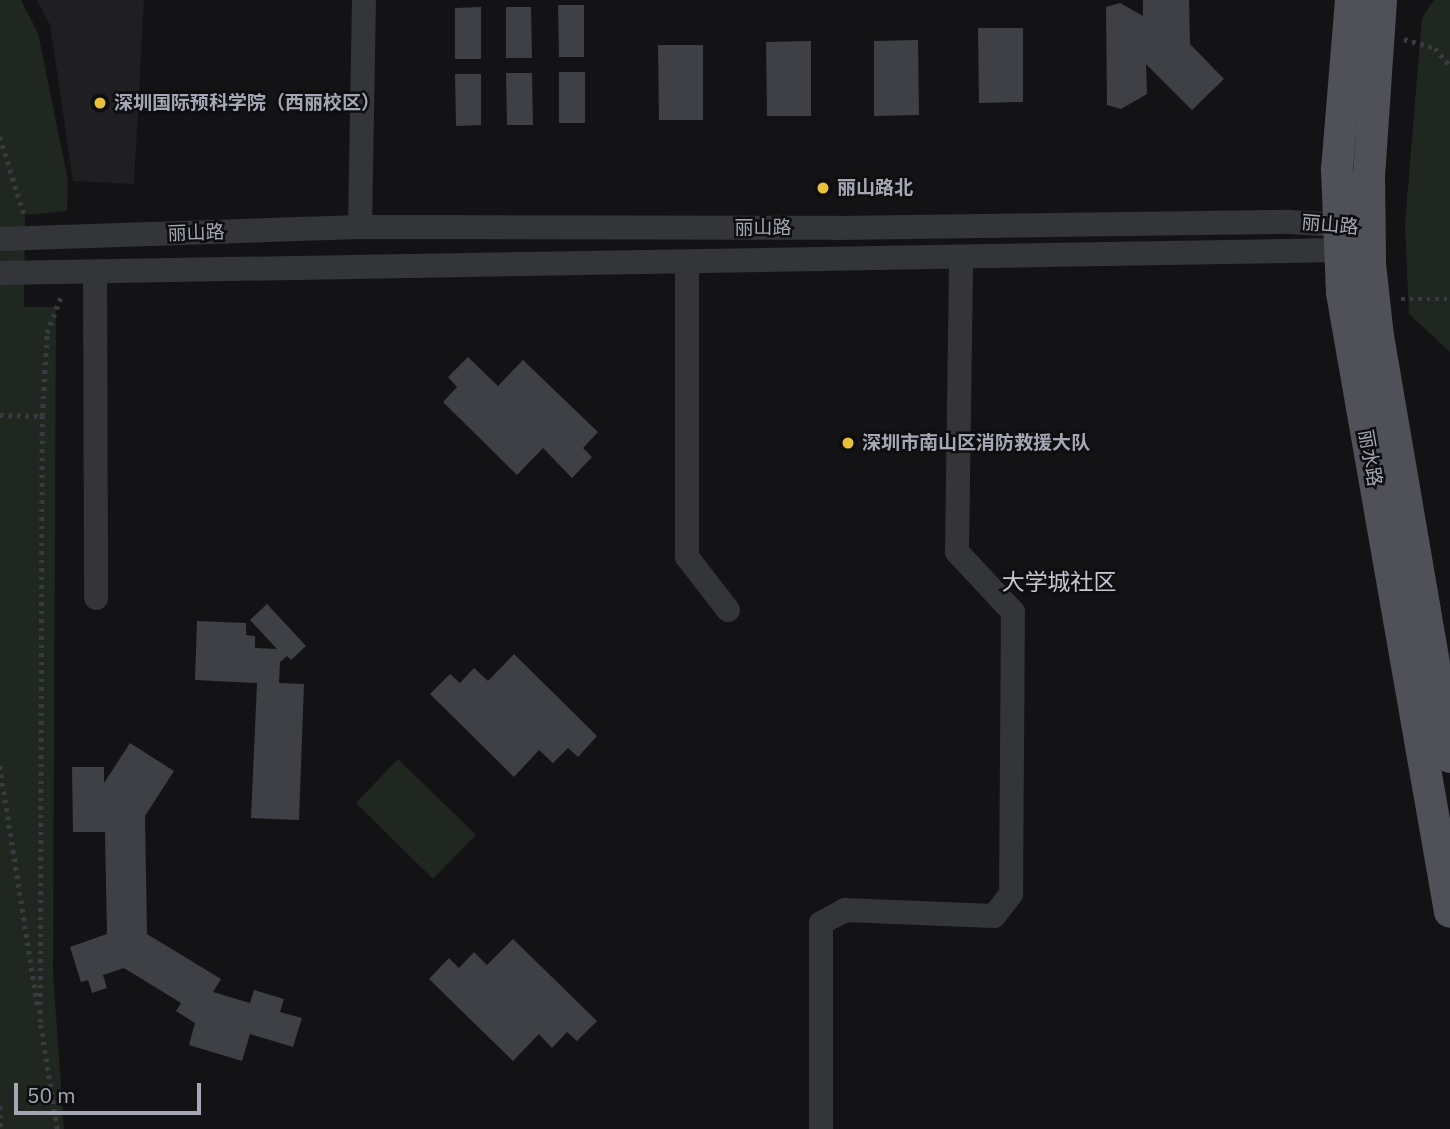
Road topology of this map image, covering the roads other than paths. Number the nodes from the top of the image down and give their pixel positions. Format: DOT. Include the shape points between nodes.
graph roads {
  1 [pos="364,0"];
  2 [pos="1352,0"];
  3 [pos="1381,0"];
  4 [pos="360,227"];
  5 [pos="1368,229"];
  6 [pos="1338,236"];
  7 [pos="0,239"];
  8 [pos="961,257"];
  9 [pos="687,262"];
  10 [pos="96,272"];
  11 [pos="0,273"];
  12 [pos="96,598"];
  13 [pos="728,610"];
  14 [pos="1450,757"];
  15 [pos="1450,912"];
  16 [pos="821,1129"];
  1 -- 4 [label="street"];
  2 -- 6 [label="main road, 丽水路" via="1337,169"];
  3 -- 5 [label="main road, 丽水路"];
  4 -- 6 [label="street, 丽山路"];
  4 -- 7 [label="street, 丽山路" via="26,230"];
  5 -- 6 [label="street, 丽山路"];
  5 -- 14 [label="main road, 丽水路" via="1378,336"];
  6 -- 8 [label="street, 丽山路"];
  6 -- 15 [label="main road, 丽水路" via="1350,340"];
  8 -- 9 [label="street, 丽山路"];
  8 -- 16 [label="street" via="957,552 1013,612 1011,894 994,916 845,910 821,923"];
  9 -- 10 [label="street, 丽山路"];
  9 -- 13 [label="street" via="687,557"];
  10 -- 11 [label="street, 丽山路"];
  10 -- 12 [label="street"];
}
